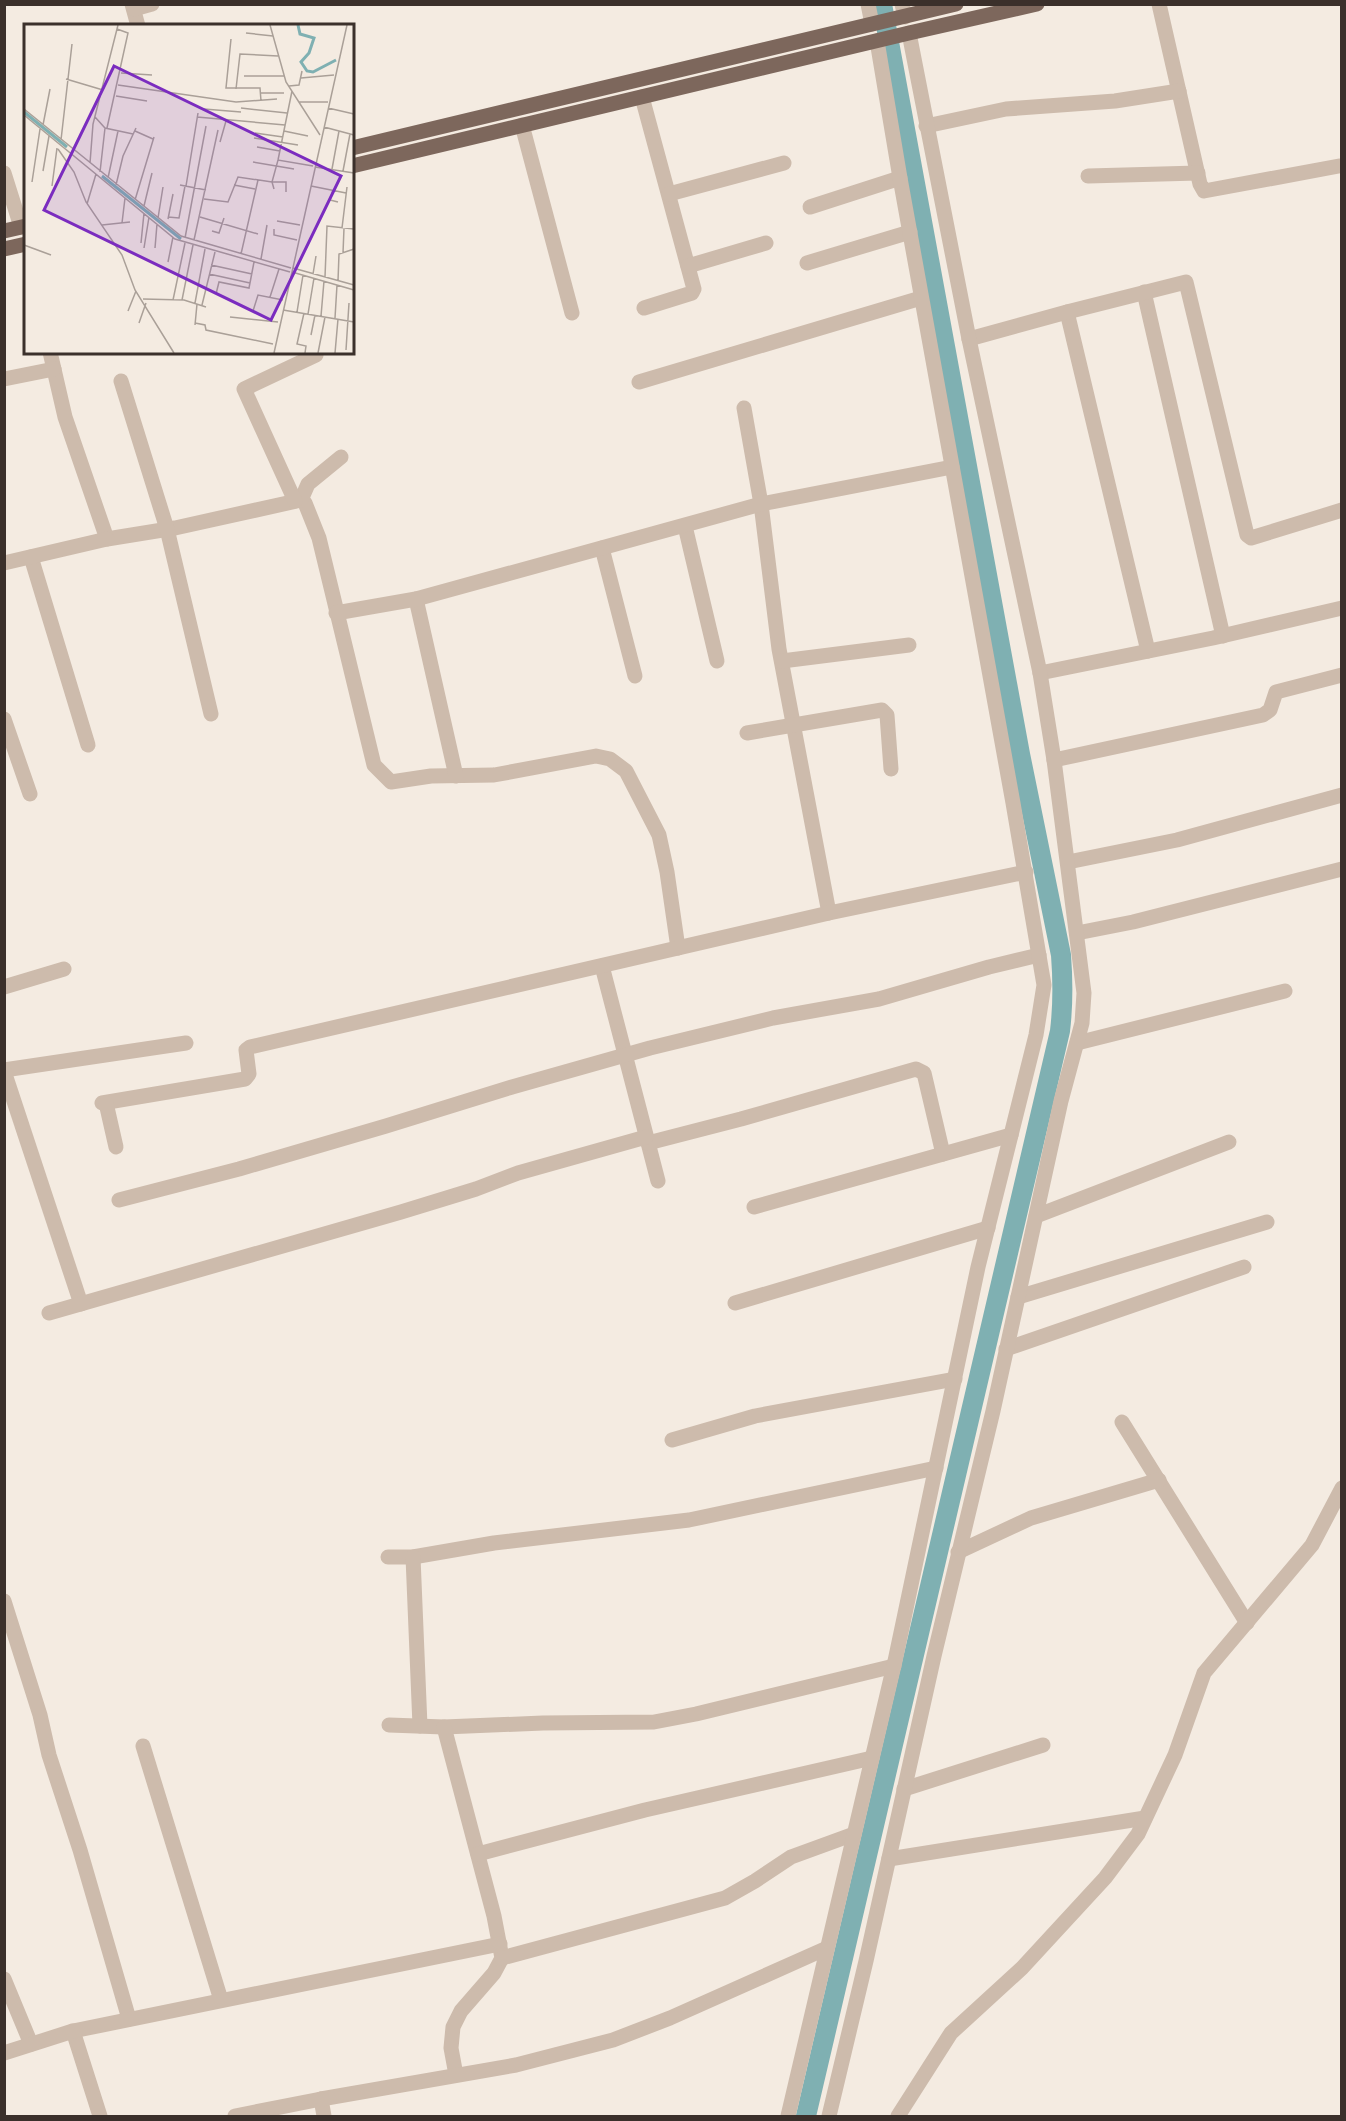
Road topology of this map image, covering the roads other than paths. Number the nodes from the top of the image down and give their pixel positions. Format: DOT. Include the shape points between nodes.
graph roads {
  1 [pos="152,4"];
  2 [pos="868,4"];
  3 [pos="956,4"];
  4 [pos="1037,4"];
  5 [pos="1159,4"];
  6 [pos="133,7"];
  7 [pos="901,13"];
  8 [pos="137,24"];
  9 [pos="872,24"];
  10 [pos="904,34"];
  11 [pos="877,40"];
  12 [pos="1179,91"];
  13 [pos="642,97"];
  14 [pos="522,125"];
  15 [pos="926,126"];
  16 [pos="354,148"];
  17 [pos="784,163"];
  18 [pos="354,166"];
  19 [pos="1339,166"];
  20 [pos="4,173"];
  21 [pos="1198,173"];
  22 [pos="1088,176"];
  23 [pos="900,178"];
  24 [pos="669,194"];
  25 [pos="810,207"];
  26 [pos="23,227"];
  27 [pos="4,231"];
  28 [pos="910,232"];
  29 [pos="766,243"];
  30 [pos="24,245"];
  31 [pos="4,249"];
  32 [pos="807,263"];
  33 [pos="688,266"];
  34 [pos="1144,292"];
  35 [pos="921,298"];
  36 [pos="644,308"];
  37 [pos="1067,312"];
  38 [pos="572,313"];
  39 [pos="969,339"];
  40 [pos="50,354"];
  41 [pos="316,355"];
  42 [pos="54,369"];
  43 [pos="4,379"];
  44 [pos="121,381"];
  45 [pos="639,382"];
  46 [pos="744,408"];
  47 [pos="341,457"];
  48 [pos="952,466"];
  49 [pos="298,500"];
  50 [pos="761,504"];
  51 [pos="1341,510"];
  52 [pos="685,526"];
  53 [pos="166,529"];
  54 [pos="107,539"];
  55 [pos="602,548"];
  56 [pos="31,557"];
  57 [pos="4,563"];
  58 [pos="416,599"];
  59 [pos="1341,608"];
  60 [pos="336,613"];
  61 [pos="1222,636"];
  62 [pos="909,645"];
  63 [pos="1148,651"];
  64 [pos="717,661"];
  65 [pos="782,661"];
  66 [pos="1040,673"];
  67 [pos="1341,675"];
  68 [pos="634,676"];
  69 [pos="212,714"];
  70 [pos="4,719"];
  71 [pos="794,724"];
  72 [pos="747,733"];
  73 [pos="88,745"];
  74 [pos="1054,760"];
  75 [pos="891,769"];
  76 [pos="456,776"];
  77 [pos="30,794"];
  78 [pos="1341,795"];
  79 [pos="1068,862"];
  80 [pos="1341,869"];
  81 [pos="1026,872"];
  82 [pos="829,913"];
  83 [pos="1077,933"];
  84 [pos="678,948"];
  85 [pos="1040,955"];
  86 [pos="602,966"];
  87 [pos="64,969"];
  88 [pos="4,987"];
  89 [pos="1285,991"];
  90 [pos="186,1043"];
  91 [pos="1077,1043"];
  92 [pos="625,1055"];
  93 [pos="4,1071"];
  94 [pos="1011,1135"];
  95 [pos="647,1140"];
  96 [pos="1229,1142"];
  97 [pos="116,1147"];
  98 [pos="943,1154"];
  99 [pos="658,1181"];
  100 [pos="119,1200"];
  101 [pos="753,1207"];
  102 [pos="1036,1216"];
  103 [pos="1267,1222"];
  104 [pos="988,1228"];
  105 [pos="1244,1267"];
  106 [pos="1018,1297"];
  107 [pos="735,1303"];
  108 [pos="81,1304"];
  109 [pos="49,1312"];
  110 [pos="1006,1349"];
  111 [pos="955,1379"];
  112 [pos="1122,1422"];
  113 [pos="672,1440"];
  114 [pos="936,1468"];
  115 [pos="1159,1480"];
  116 [pos="1341,1488"];
  117 [pos="958,1552"];
  118 [pos="388,1557"];
  119 [pos="413,1557"];
  120 [pos="4,1601"];
  121 [pos="1247,1623"];
  122 [pos="894,1666"];
  123 [pos="389,1725"];
  124 [pos="420,1726"];
  125 [pos="444,1727"];
  126 [pos="1043,1745"];
  127 [pos="143,1746"];
  128 [pos="872,1758"];
  129 [pos="904,1789"];
  130 [pos="1145,1818"];
  131 [pos="854,1834"];
  132 [pos="478,1854"];
  133 [pos="889,1859"];
  134 [pos="828,1948"];
  135 [pos="501,1951"];
  136 [pos="4,1979"];
  137 [pos="221,2000"];
  138 [pos="129,2019"];
  139 [pos="73,2031"];
  140 [pos="31,2044"];
  141 [pos="4,2053"];
  142 [pos="456,2075"];
  143 [pos="321,2099"];
  144 [pos="100,2116"];
  145 [pos="235,2116"];
  146 [pos="324,2116"];
  147 [pos="788,2116"];
  148 [pos="829,2116"];
  149 [pos="898,2116"];
  1 -- 6 [label="street"];
  2 -- 9 [label="street"];
  3 -- 7 [label="main road"];
  4 -- 10 [label="main road"];
  5 -- 12 [label="street"];
  6 -- 8 [label="street"];
  7 -- 9 [label="main road"];
  9 -- 16 [label="main road"];
  10 -- 11 [label="main road"];
  10 -- 15 [label="street"];
  11 -- 13 [label="main road"];
  11 -- 23 [label="street"];
  12 -- 15 [label="street" via="1115,101 1006,109"];
  12 -- 21 [label="street"];
  13 -- 14 [label="main road"];
  13 -- 24 [label="street"];
  14 -- 18 [label="main road"];
  14 -- 38 [label="street"];
  15 -- 39 [label="street"];
  17 -- 24 [label="street"];
  19 -- 21 [label="street" via="1204,191"];
  20 -- 26 [label="street"];
  21 -- 22 [label="street"];
  23 -- 25 [label="street"];
  23 -- 28 [label="street"];
  24 -- 33 [label="street"];
  26 -- 27 [label="main road"];
  28 -- 32 [label="street"];
  28 -- 35 [label="street"];
  29 -- 33 [label="street"];
  30 -- 31 [label="main road"];
  33 -- 36 [label="street" via="692,292"];
  34 -- 37 [label="street"];
  34 -- 51 [label="street" via="1185,282 1247,535 1251,538"];
  34 -- 61 [label="street"];
  35 -- 45 [label="street"];
  35 -- 48 [label="street"];
  37 -- 39 [label="street"];
  37 -- 63 [label="street"];
  39 -- 66 [label="street"];
  40 -- 42 [label="street"];
  41 -- 49 [label="street" via="244,389"];
  42 -- 43 [label="street"];
  42 -- 54 [label="street" via="65,417"];
  44 -- 53 [label="street"];
  46 -- 50 [label="street"];
  47 -- 49 [label="street" via="308,484"];
  48 -- 50 [label="street"];
  48 -- 81 [label="street"];
  49 -- 53 [label="street"];
  49 -- 60 [label="street" via="305,503 319,538"];
  50 -- 52 [label="street"];
  50 -- 65 [label="street"];
  52 -- 55 [label="street"];
  52 -- 64 [label="street"];
  53 -- 54 [label="street"];
  53 -- 69 [label="street"];
  54 -- 56 [label="street"];
  55 -- 58 [label="street"];
  55 -- 68 [label="street"];
  56 -- 57 [label="street"];
  56 -- 73 [label="street"];
  58 -- 60 [label="street"];
  58 -- 76 [label="street"];
  59 -- 61 [label="street"];
  60 -- 76 [label="street" via="375,765 391,782"];
  61 -- 63 [label="street"];
  62 -- 65 [label="street"];
  63 -- 66 [label="street"];
  65 -- 71 [label="street"];
  66 -- 74 [label="street"];
  67 -- 74 [label="street" via="1276,692 1270,710 1263,715"];
  70 -- 77 [label="street"];
  71 -- 72 [label="street"];
  71 -- 75 [label="street" via="882,710 887,715"];
  71 -- 82 [label="street"];
  74 -- 79 [label="street"];
  76 -- 84 [label="street" via="494,775 596,756 610,759 626,771 659,835"];
  78 -- 79 [label="street" via="1177,840"];
  79 -- 83 [label="street"];
  80 -- 83 [label="street"];
  81 -- 82 [label="street"];
  81 -- 85 [label="street"];
  82 -- 84 [label="street"];
  83 -- 91 [label="street" via="1084,993 1083,1023"];
  84 -- 86 [label="street"];
  85 -- 92 [label="street" via="879,999 773,1018"];
  85 -- 94 [label="street" via="1044,985 1038,1025"];
  86 -- 92 [label="street"];
  86 -- 97 [label="street" via="250,1047 246,1050 249,1074 245,1079 104,1103"];
  87 -- 88 [label="street"];
  89 -- 91 [label="street"];
  90 -- 93 [label="street"];
  91 -- 102 [label="street"];
  92 -- 95 [label="street"];
  92 -- 100 [label="street" via="239,1169"];
  93 -- 108 [label="street"];
  94 -- 98 [label="street"];
  94 -- 104 [label="street"];
  95 -- 98 [label="street" via="741,1119 916,1069 924,1073"];
  95 -- 99 [label="street"];
  95 -- 108 [label="street" via="518,1173 401,1212"];
  96 -- 102 [label="street"];
  98 -- 101 [label="street"];
  102 -- 106 [label="street"];
  103 -- 106 [label="street"];
  104 -- 107 [label="street"];
  104 -- 111 [label="street"];
  105 -- 110 [label="street"];
  106 -- 110 [label="street"];
  108 -- 109 [label="street"];
  110 -- 117 [label="street"];
  111 -- 113 [label="street" via="755,1416"];
  111 -- 114 [label="street"];
  112 -- 115 [label="street"];
  114 -- 119 [label="street" via="689,1520 494,1543"];
  114 -- 122 [label="street"];
  115 -- 117 [label="street" via="1032,1518"];
  115 -- 121 [label="street"];
  116 -- 121 [label="street" via="1312,1545"];
  117 -- 129 [label="street"];
  118 -- 119 [label="street"];
  119 -- 124 [label="street"];
  120 -- 138 [label="street"];
  121 -- 130 [label="street" via="1204,1673 1174,1755"];
  122 -- 125 [label="street" via="654,1722"];
  122 -- 128 [label="street"];
  123 -- 124 [label="street"];
  124 -- 125 [label="street"];
  125 -- 132 [label="street"];
  126 -- 129 [label="street"];
  127 -- 137 [label="street"];
  128 -- 131 [label="street"];
  128 -- 132 [label="street" via="645,1810"];
  129 -- 133 [label="street"];
  130 -- 133 [label="street"];
  130 -- 149 [label="street" via="1138,1834 1105,1878 1022,1968 951,2033"];
  131 -- 134 [label="street"];
  131 -- 135 [label="street" via="791,1857 725,1898"];
  132 -- 135 [label="street"];
  133 -- 148 [label="street"];
  134 -- 142 [label="street" via="613,2040 516,2065"];
  134 -- 147 [label="street"];
  135 -- 137 [label="street"];
  135 -- 142 [label="street" via="494,1974 461,2011 453,2027 451,2048"];
  136 -- 140 [label="street"];
  137 -- 138 [label="street"];
  138 -- 139 [label="street"];
  139 -- 140 [label="street"];
  139 -- 144 [label="street"];
  140 -- 141 [label="street"];
  142 -- 143 [label="street"];
  143 -- 145 [label="street"];
  143 -- 146 [label="street"];
}
